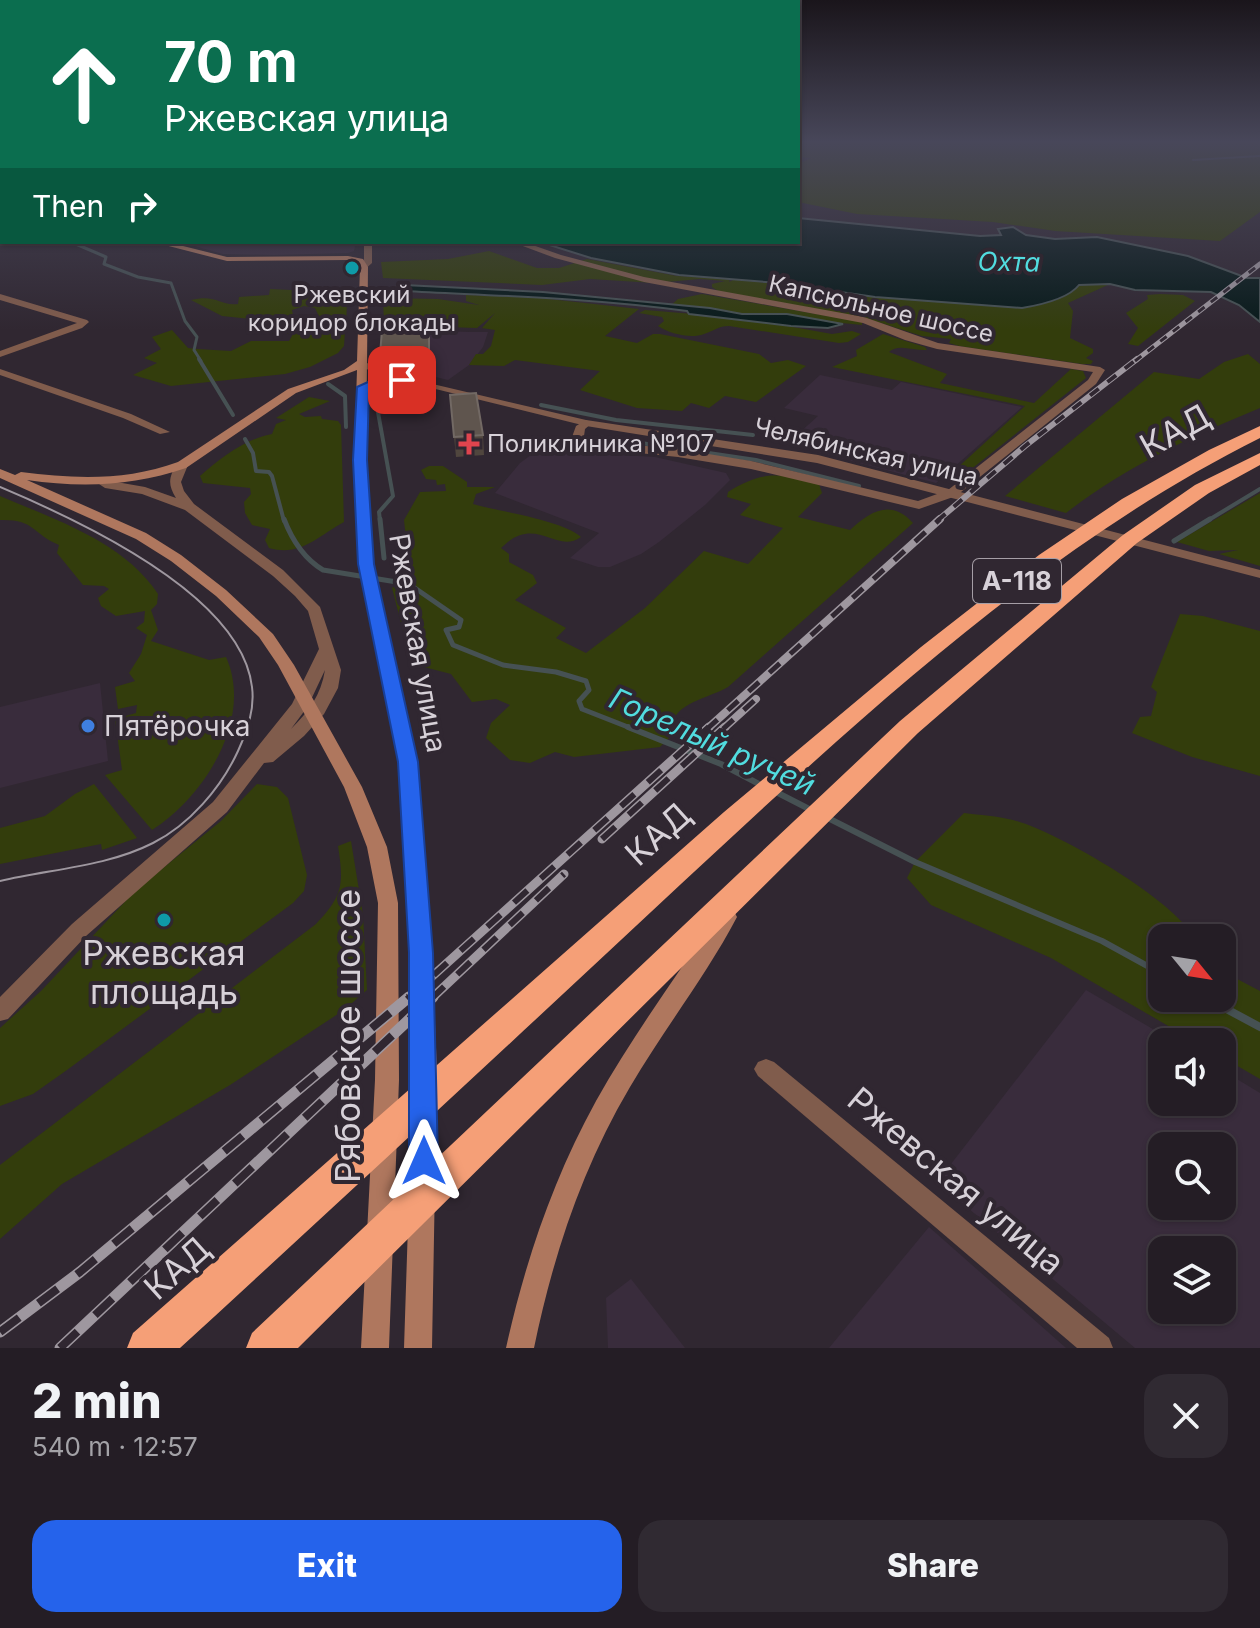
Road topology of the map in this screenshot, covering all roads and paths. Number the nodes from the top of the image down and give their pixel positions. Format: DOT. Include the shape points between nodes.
graph roads {
  1 [pos="165,244"];
  2 [pos="521,244"];
  3 [pos="367,247"];
  4 [pos="348,258"];
  5 [pos="364,267"];
  6 [pos="0,297"];
  7 [pos="0,354"];
  8 [pos="363,363"];
  9 [pos="0,372"];
  10 [pos="411,380"];
  11 [pos="363,387"];
  12 [pos="586,423"];
  13 [pos="1260,431"];
  14 [pos="164,432"];
  15 [pos="1260,458"];
  16 [pos="182,465"];
  17 [pos="0,472"];
  18 [pos="105,484"];
  19 [pos="190,507"];
  20 [pos="1260,574"];
  21 [pos="748,883"];
  22 [pos="0,1012"];
  23 [pos="766,1069"];
  24 [pos="148,1348"];
  25 [pos="267,1348"];
  26 [pos="375,1348"];
  27 [pos="418,1348"];
  28 [pos="520,1348"];
  29 [pos="1099,1348"];
  1 -- 4 [label="main road" via="227,259"];
  2 -- 12 [label="street, Капсюльное шоссе" via="668,283 868,321 944,347 1100,370 1092,382 952,493 919,505 751,465 590,444 578,437"];
  3 -- 4 [label="street"];
  3 -- 5 [label="street, Ржевская улица"];
  4 -- 5 [label="main road"];
  5 -- 8 [label="main road, Ржевская улица"];
  6 -- 7 [label="street" via="84,322"];
  8 -- 10 [label="street, Челябинская улица"];
  8 -- 11 [label="main road, Ржевская улица"];
  8 -- 16 [label="main road" via="292,391"];
  9 -- 14 [label="street"];
  10 -- 11 [label="street, Челябинская улица" via="389,379"];
  10 -- 12 [label="street, Челябинская улица"];
  11 -- 27 [label="main road, Ржевская улица" via="360,460 366,564 408,762 421,953 425,1071"];
  12 -- 20 [label="street, Челябинская улица" via="769,449"];
  13 -- 24 [label="highway, КАД / А-118" via="1095,524 1007,588 797,763"];
  15 -- 21 [label="highway, А-118" via="1202,489 1130,539 965,678"];
  16 -- 18 [label="main road" via="147,478"];
  16 -- 19 [label="street" via="174,488"];
  17 -- 18 [label="main road"];
  17 -- 26 [label="main road, Рябовское шоссе" via="141,536 245,615 286,665 353,787 377,847 388,903 387,1080"];
  18 -- 19 [label="street"];
  19 -- 22 [label="street" via="315,610 333,670 330,688 298,732 79,930"];
  21 -- 25 [label="highway, А-118"];
  21 -- 28 [label="main road" via="589,1138 558,1212"];
  23 -- 29 [label="street, Ржевская улица"];
}
